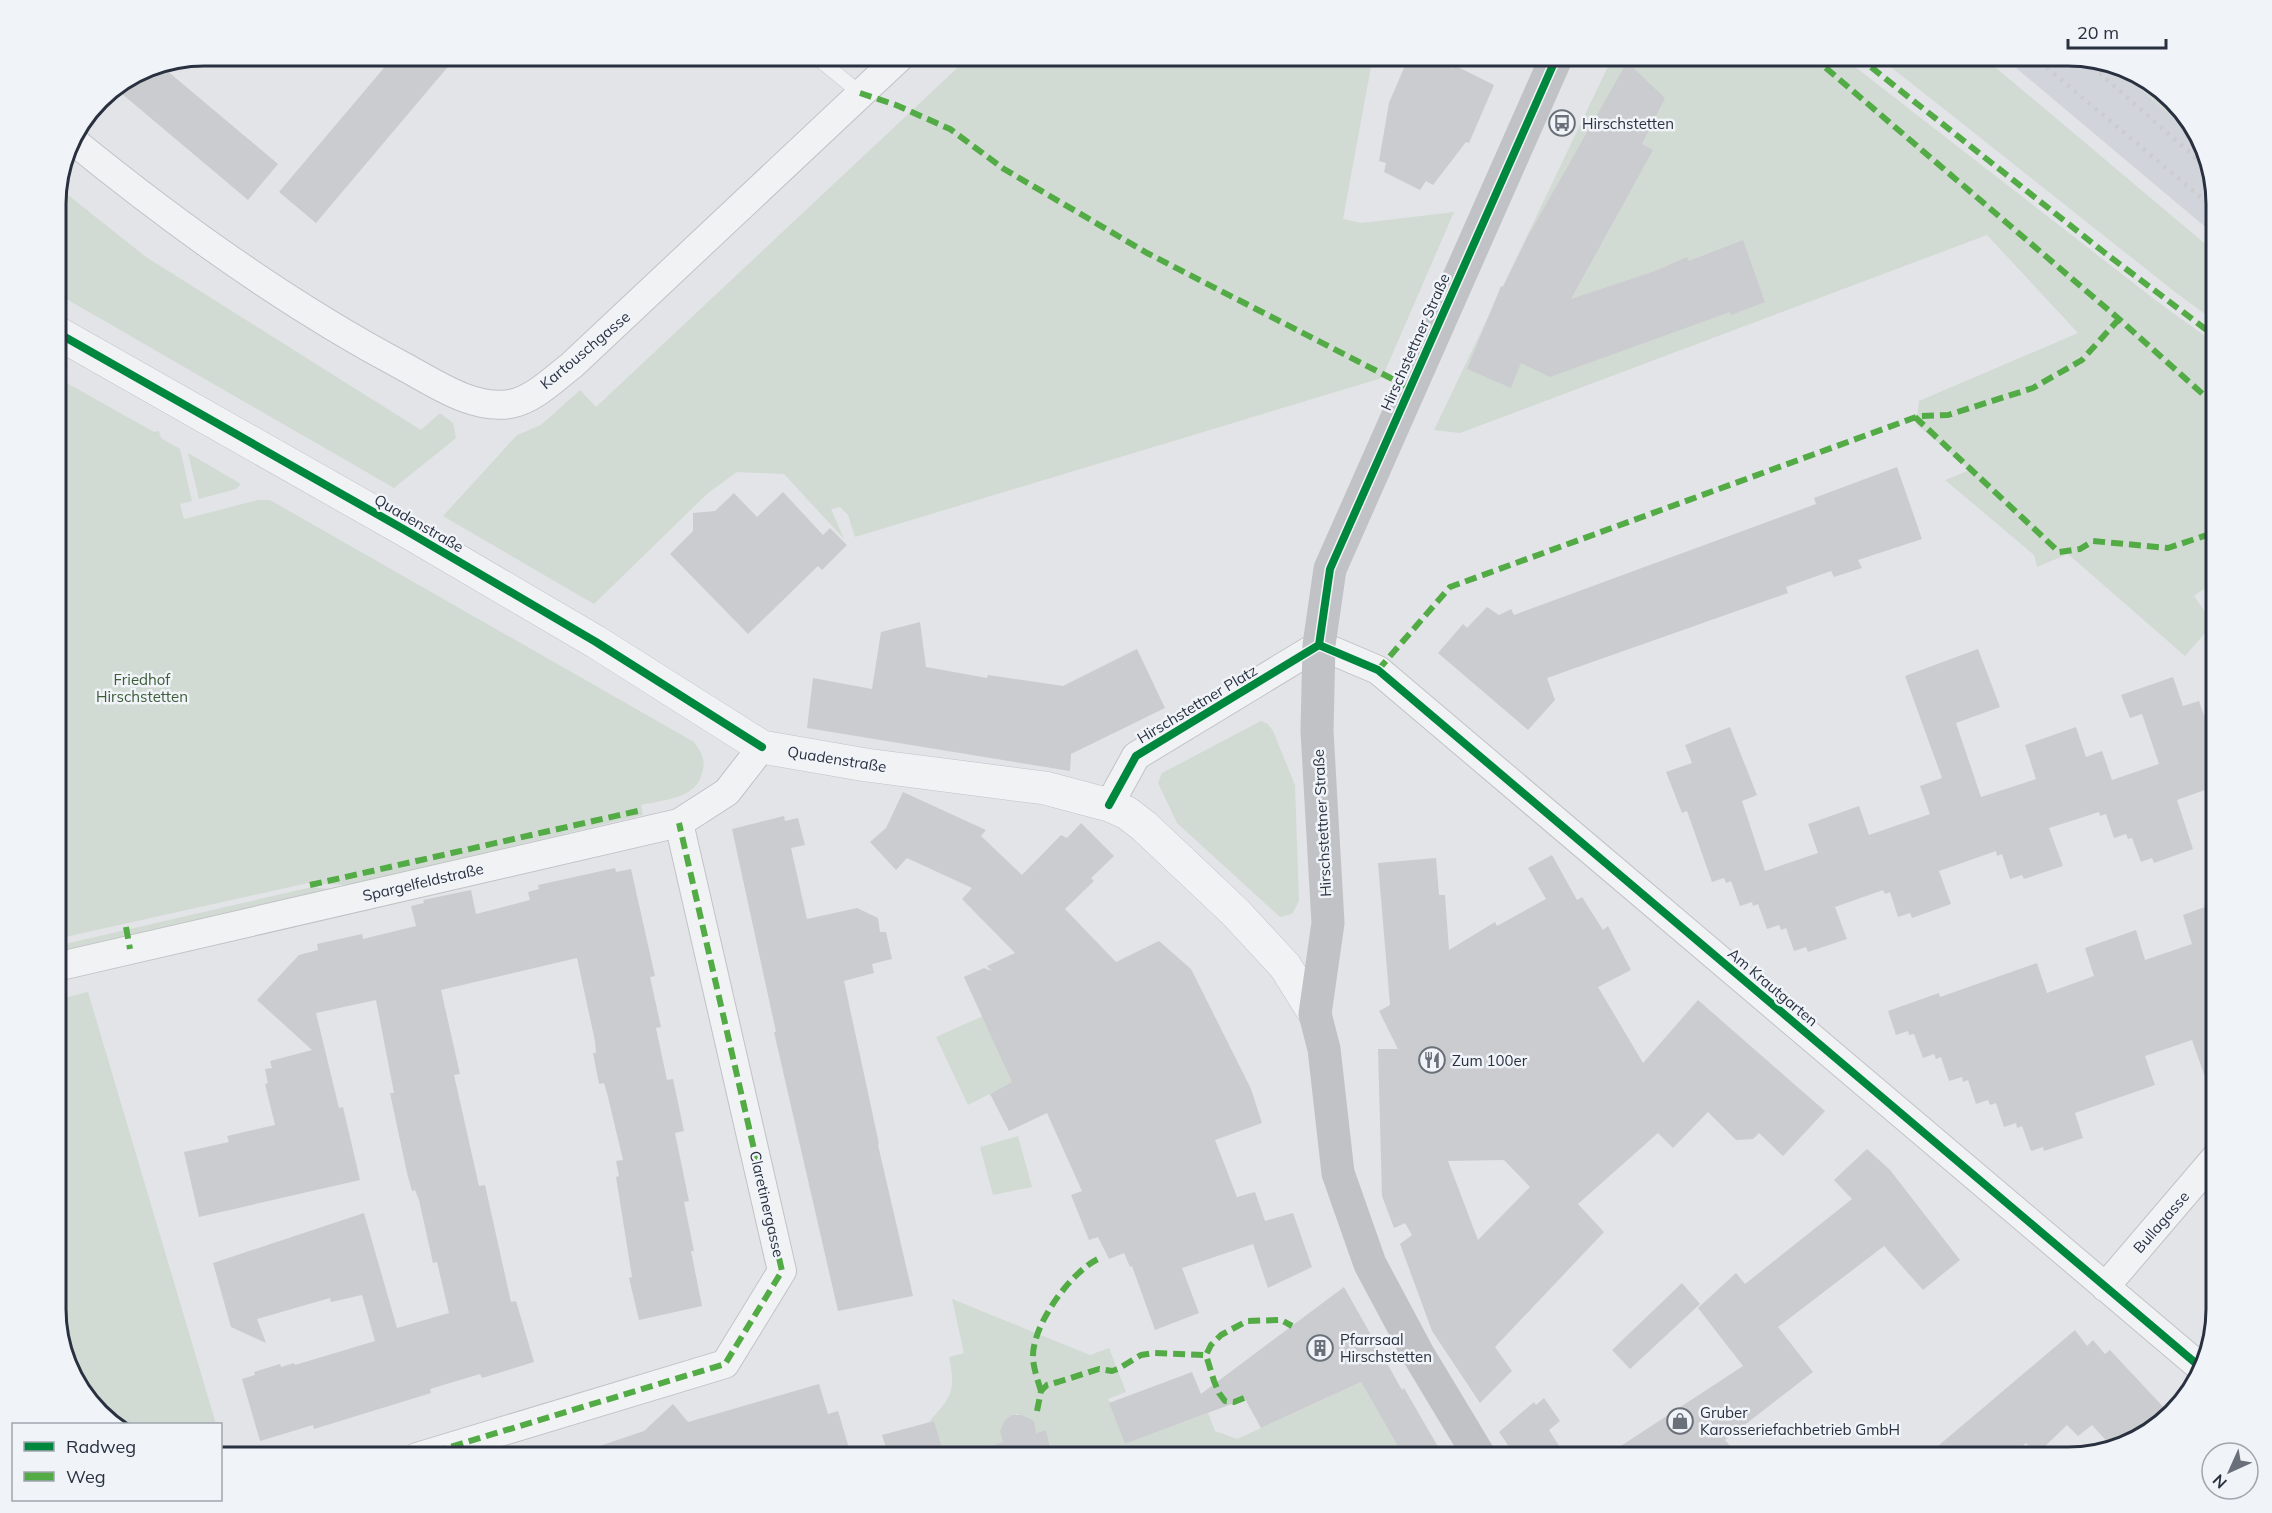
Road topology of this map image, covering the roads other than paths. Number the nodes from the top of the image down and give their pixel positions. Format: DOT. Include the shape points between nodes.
graph roads {
  1 [pos="827,66"];
  2 [pos="890,66"];
  3 [pos="1553,66"];
  4 [pos="860,93"];
  5 [pos="79,145"];
  6 [pos="66,338"];
  7 [pos="1319,645"];
  8 [pos="762,747"];
  9 [pos="1109,805"];
  10 [pos="679,823"];
  11 [pos="66,965"];
  12 [pos="1315,1014"];
  13 [pos="2206,1170"];
  14 [pos="2105,1287"];
  15 [pos="2195,1363"];
  16 [pos="453,1447"];
  17 [pos="1473,1447"];
  1 -- 4 [label="lane"];
  2 -- 4 [label="street, Kartouschgasse"];
  3 -- 7 [label="main road, Hirschstettner Straße" via="1330,569"];
  4 -- 5 [label="street, Kartouschgasse" via="572,365 547,385 511,404 464,398 342,331 221,254"];
  6 -- 8 [label="street, Quadenstraße" via="596,642"];
  7 -- 9 [label="street, Hirschstettner Platz" via="1136,756"];
  7 -- 12 [label="main road, Hirschstettner Straße" via="1317,731 1328,923"];
  7 -- 14 [label="street, Am Krautgarten" via="1378,670"];
  8 -- 9 [label="street, Quadenstraße" via="1045,788"];
  8 -- 10 [label="street, Spargelfeldstraße" via="727,792"];
  9 -- 12 [label="street, Quadenstraße" via="1144,826 1236,913 1285,966"];
  10 -- 11 [label="street, Spargelfeldstraße"];
  10 -- 16 [label="street, Claretinergasse" via="782,1271 724,1364"];
  12 -- 17 [label="main road, Hirschstettner Straße" via="1324,1049 1338,1173 1371,1264"];
  13 -- 14 [label="street, Bullagasse"];
  14 -- 15 [label="street, Am Krautgarten"];
}
